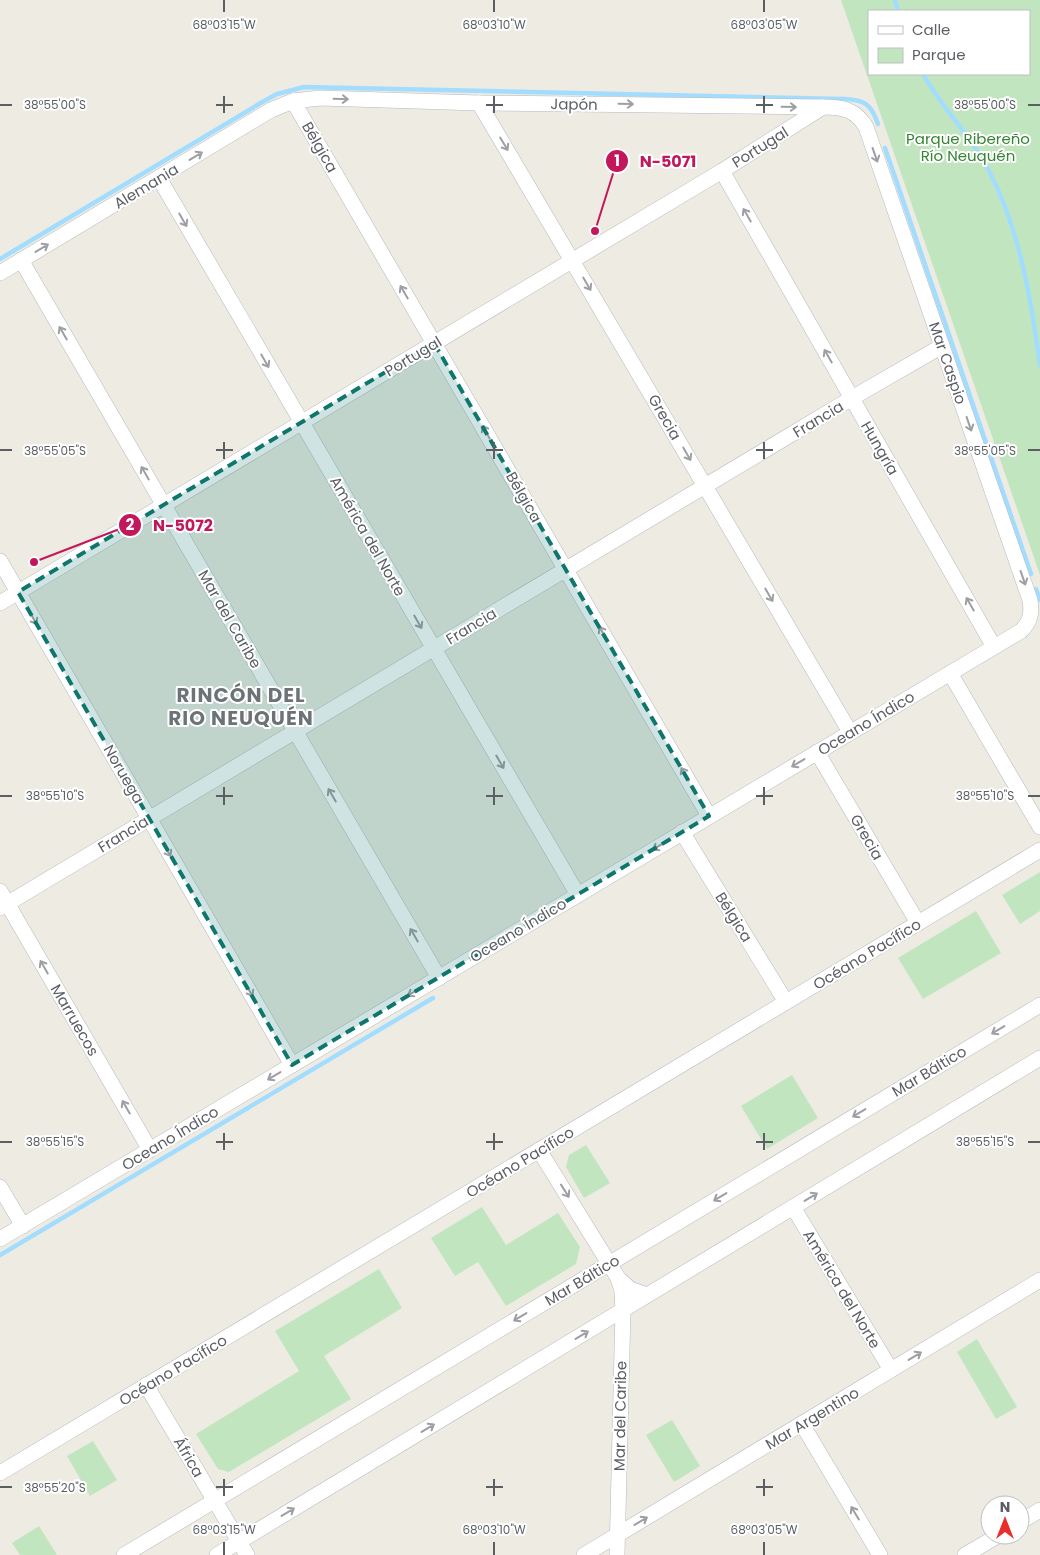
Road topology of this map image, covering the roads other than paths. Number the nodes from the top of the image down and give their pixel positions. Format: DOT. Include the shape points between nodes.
graph roads {
  1 [pos="293,101"];
  2 [pos="479,102"];
  3 [pos="824,107"];
  4 [pos="854,113"];
  5 [pos="722,171"];
  6 [pos="159,178"];
  7 [pos="22,260"];
  8 [pos="573,260"];
  9 [pos="0,273"];
  10 [pos="434,343"];
  11 [pos="942,346"];
  12 [pos="852,398"];
  13 [pos="302,422"];
  14 [pos="706,486"];
  15 [pos="164,505"];
  16 [pos="0,561"];
  17 [pos="566,569"];
  18 [pos="18,592"];
  19 [pos="0,603"];
  20 [pos="1031,617"];
  21 [pos="994,647"];
  22 [pos="434,648"];
  23 [pos="950,673"];
  24 [pos="295,731"];
  25 [pos="850,732"];
  26 [pos="817,752"];
  27 [pos="709,816"];
  28 [pos="149,818"];
  29 [pos="1040,827"];
  30 [pos="682,832"];
  31 [pos="1040,850"];
  32 [pos="578,895"];
  33 [pos="2,901"];
  34 [pos="918,923"];
  35 [pos="439,978"];
  36 [pos="786,1002"];
  37 [pos="1040,1005"];
  38 [pos="1040,1058"];
  39 [pos="292,1065"];
  40 [pos="150,1150"];
  41 [pos="539,1150"];
  42 [pos="0,1187"];
  43 [pos="793,1207"];
  44 [pos="23,1226"];
  45 [pos="0,1239"];
  46 [pos="609,1263"];
  47 [pos="618,1278"];
  48 [pos="1040,1280"];
  49 [pos="647,1295"];
  50 [pos="623,1310"];
  51 [pos="892,1370"];
  52 [pos="146,1386"];
  53 [pos="802,1424"];
  54 [pos="0,1473"];
  55 [pos="214,1501"];
  56 [pos="618,1535"];
  57 [pos="239,1542"];
  58 [pos="982,1545"];
  59 [pos="124,1555"];
  60 [pos="217,1555"];
  61 [pos="246,1555"];
  62 [pos="584,1555"];
  63 [pos="617,1555"];
  64 [pos="880,1555"];
  65 [pos="965,1555"];
  1 -- 2 [label="street, Japón, one-way" via="320,98"];
  6 -- 1 [label="street, Alemania, one-way" via="270,110"];
  10 -- 1 [label="street, Bélgica, one-way"];
  2 -- 3 [label="street, Japón, one-way"];
  2 -- 8 [label="street, Grecia, one-way"];
  3 -- 4 [label="street, Japón"];
  3 -- 5 [label="street, Portugal"];
  4 -- 11 [label="street, Mar Caspio, one-way" via="866,127"];
  5 -- 8 [label="street, Portugal"];
  12 -- 5 [label="street, Hungría, one-way"];
  7 -- 6 [label="street, Alemania, one-way"];
  6 -- 13 [label="street, América del Norte, one-way"];
  7 -- 9 [label="street, Alemania"];
  15 -- 7 [label="street, Mar del Caribe, one-way"];
  8 -- 10 [label="street, Portugal"];
  8 -- 14 [label="street, Grecia, one-way"];
  10 -- 13 [label="street, Portugal"];
  17 -- 10 [label="street, Bélgica, one-way"];
  11 -- 12 [label="street, Francia"];
  11 -- 20 [label="street, Mar Caspio, one-way" via="1030,600"];
  12 -- 14 [label="street, Francia"];
  21 -- 12 [label="street, Hungría, one-way"];
  13 -- 15 [label="street, Portugal"];
  13 -- 22 [label="street, América del Norte, one-way"];
  14 -- 17 [label="street, Francia"];
  14 -- 25 [label="street, Grecia, one-way"];
  15 -- 18 [label="street, Portugal"];
  15 -- 24 [label="street, Mar del Caribe"];
  16 -- 18 [label="street, Noruega"];
  17 -- 22 [label="street, Francia"];
  27 -- 17 [label="street, Bélgica, one-way"];
  18 -- 19 [label="street, Portugal"];
  18 -- 28 [label="street, Noruega, one-way"];
  20 -- 21 [label="street, Oceano Índico" via="1021,631"];
  21 -- 23 [label="street, Oceano Índico"];
  22 -- 24 [label="street, Francia"];
  22 -- 32 [label="street, América del Norte, one-way"];
  23 -- 25 [label="street, Oceano Índico"];
  23 -- 29 [label="street"];
  24 -- 28 [label="street, Francia"];
  35 -- 24 [label="street, Mar del Caribe, one-way"];
  25 -- 26 [label="street, Oceano Índico"];
  26 -- 27 [label="street, Oceano Índico, one-way"];
  26 -- 34 [label="street, Grecia"];
  27 -- 30 [label="street, Oceano Índico"];
  28 -- 33 [label="street, Francia"];
  28 -- 39 [label="street, Noruega, one-way"];
  30 -- 32 [label="street, Oceano Índico, one-way"];
  30 -- 36 [label="street, Bélgica"];
  31 -- 34 [label="street, Océano Pacífico"];
  32 -- 35 [label="street, Oceano Índico"];
  40 -- 33 [label="street, Marruecos, one-way"];
  34 -- 36 [label="street, Océano Pacífico"];
  35 -- 39 [label="street, Oceano Índico, one-way"];
  36 -- 41 [label="street, Océano Pacífico"];
  37 -- 46 [label="street, Mar Báltico, one-way"];
  43 -- 38 [label="street, one-way"];
  39 -- 40 [label="street, Oceano Índico, one-way"];
  40 -- 44 [label="street, Oceano Índico"];
  41 -- 46 [label="street, Mar del Caribe, one-way"];
  41 -- 52 [label="street, Océano Pacífico"];
  42 -- 44 [label="street"];
  43 -- 49 [label="street"];
  43 -- 51 [label="street, América del Norte"];
  44 -- 45 [label="street, Oceano Índico"];
  46 -- 47 [label="street, Mar del Caribe"];
  46 -- 55 [label="street, Mar Báltico, one-way"];
  47 -- 49 [label="street, Mar del Caribe" via="630,1289"];
  47 -- 50 [label="street, Mar del Caribe"];
  51 -- 48 [label="street, Mar Argentino, one-way"];
  49 -- 50 [label="street"];
  50 -- 56 [label="street, Mar del Caribe"];
  57 -- 50 [label="street, one-way"];
  51 -- 53 [label="street, Mar Argentino"];
  52 -- 54 [label="street, Océano Pacífico"];
  52 -- 55 [label="street, África"];
  56 -- 53 [label="street, Mar Argentino, one-way"];
  64 -- 53 [label="street, one-way"];
  55 -- 57 [label="street, África"];
  55 -- 59 [label="street, Mar Báltico"];
  56 -- 62 [label="street, Mar Argentino"];
  56 -- 63 [label="street, Mar del Caribe"];
  57 -- 60 [label="street"];
  57 -- 61 [label="street, África"];
  58 -- 65 [label="street"];
}
